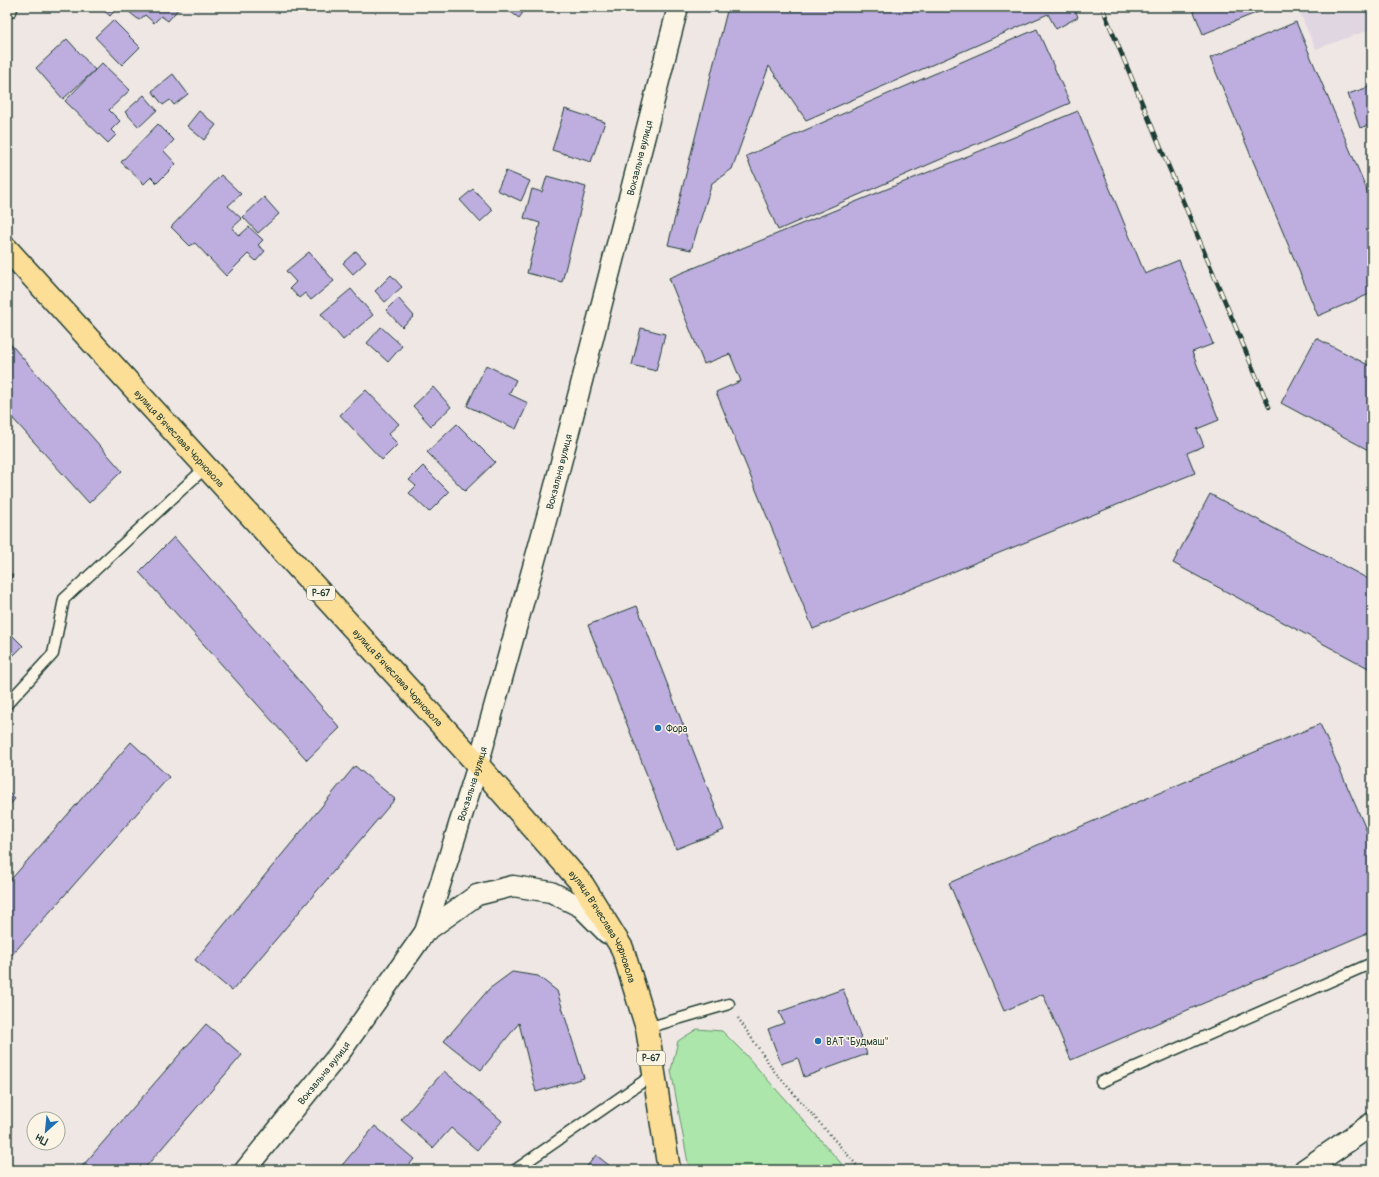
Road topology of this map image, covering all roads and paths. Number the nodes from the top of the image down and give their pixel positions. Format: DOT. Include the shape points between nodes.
graph roads {
  1 [pos="678,7"];
  2 [pos="7,249"];
  3 [pos="206,467"];
  4 [pos="7,704"];
  5 [pos="478,765"];
  6 [pos="424,932"];
  7 [pos="622,948"];
  8 [pos="1372,963"];
  9 [pos="729,1004"];
  10 [pos="646,1028"];
  11 [pos="654,1074"];
  12 [pos="1101,1082"];
  13 [pos="1372,1124"];
  14 [pos="245,1170"];
  15 [pos="515,1170"];
  16 [pos="669,1170"];
  17 [pos="861,1170"];
  18 [pos="1305,1170"];
  1 -- 5 [label="street, Вокзальна вулиця" via="548,513"];
  2 -- 3 [label="main road, вулиця В'ячеслава Чорновола / Р-67"];
  3 -- 4 [label="lane" via="64,599 53,654"];
  3 -- 5 [label="main road, вулиця В'ячеслава Чорновола / Р-67"];
  5 -- 6 [label="street, Вокзальна вулиця"];
  5 -- 7 [label="main road, вулиця В'ячеслава Чорновола / Р-67" via="584,885"];
  6 -- 7 [label="street, Вокзальна вулиця" via="477,895 513,886 551,892 581,908"];
  6 -- 14 [label="street, Вокзальна вулиця" via="339,1054"];
  7 -- 10 [label="main road, вулиця В'ячеслава Чорновола / Р-67"];
  8 -- 12 [label="lane"];
  9 -- 10 [label="lane"];
  9 -- 17 [label="path" via="774,1071"];
  10 -- 11 [label="main road, вулиця В'ячеслава Чорновола / Р-67"];
  11 -- 15 [label="lane"];
  11 -- 16 [label="main road, вулиця В'ячеслава Чорновола / Р-67"];
  13 -- 18 [label="main road"];
}
